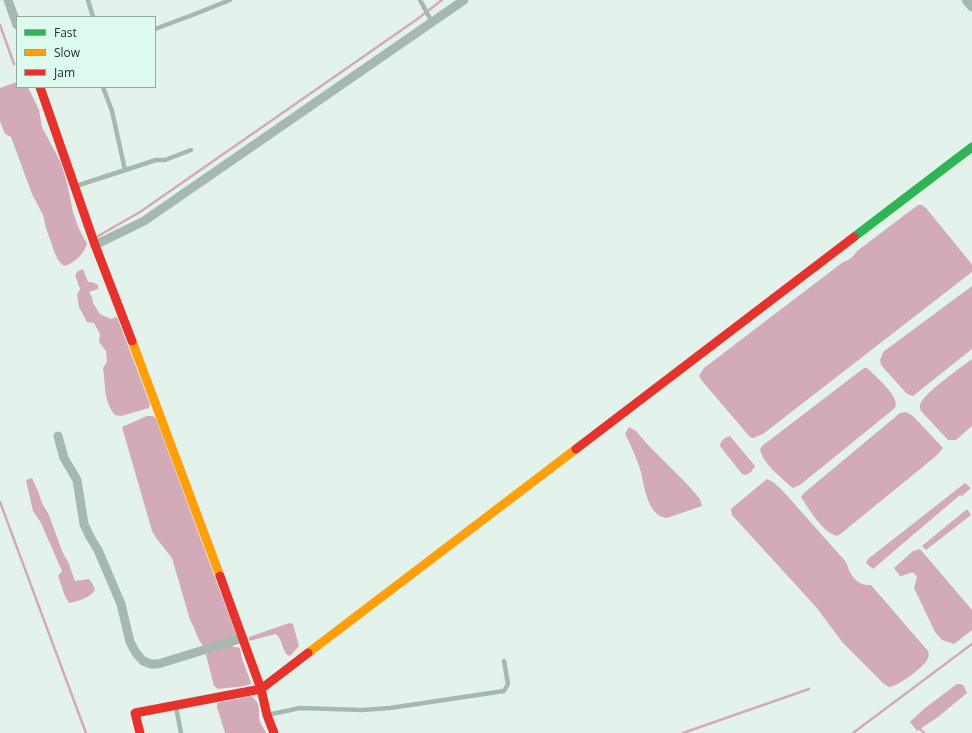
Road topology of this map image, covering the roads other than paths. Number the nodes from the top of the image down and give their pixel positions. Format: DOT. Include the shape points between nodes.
graph roads {
  1 [pos="8,0"];
  2 [pos="88,0"];
  3 [pos="230,0"];
  4 [pos="420,0"];
  5 [pos="464,0"];
  6 [pos="966,0"];
  7 [pos="972,7"];
  8 [pos="93,16"];
  9 [pos="430,19"];
  10 [pos="16,22"];
  11 [pos="156,29"];
  12 [pos="40,88"];
  13 [pos="103,88"];
  14 [pos="972,147"];
  15 [pos="191,150"];
  16 [pos="125,170"];
  17 [pos="75,187"];
  18 [pos="95,245"];
  19 [pos="58,436"];
  20 [pos="242,638"];
  21 [pos="504,661"];
  22 [pos="261,689"];
  23 [pos="175,705"];
  24 [pos="267,715"];
  25 [pos="140,733"];
  26 [pos="181,733"];
  27 [pos="274,733"];
  1 -- 10 [label="street"];
  2 -- 8 [label="lane"];
  3 -- 11 [label="lane"];
  4 -- 9 [label="lane"];
  5 -- 9 [label="street"];
  6 -- 7 [label="street"];
  9 -- 18 [label="street" via="144,221"];
  12 -- 17 [label="street"];
  13 -- 16 [label="lane" via="112,111"];
  14 -- 22 [label="street"];
  15 -- 16 [label="lane" via="165,160 156,160"];
  16 -- 17 [label="lane"];
  17 -- 18 [label="street"];
  18 -- 20 [label="street"];
  19 -- 20 [label="street" via="64,458 77,480 84,524 121,604 130,642 143,661 158,664"];
  20 -- 22 [label="street"];
  21 -- 24 [label="lane" via="508,684 504,691 390,708 300,708"];
  22 -- 23 [label="street"];
  22 -- 24 [label="street"];
  23 -- 25 [label="street" via="135,712"];
  23 -- 26 [label="lane"];
  24 -- 27 [label="street"];
}
